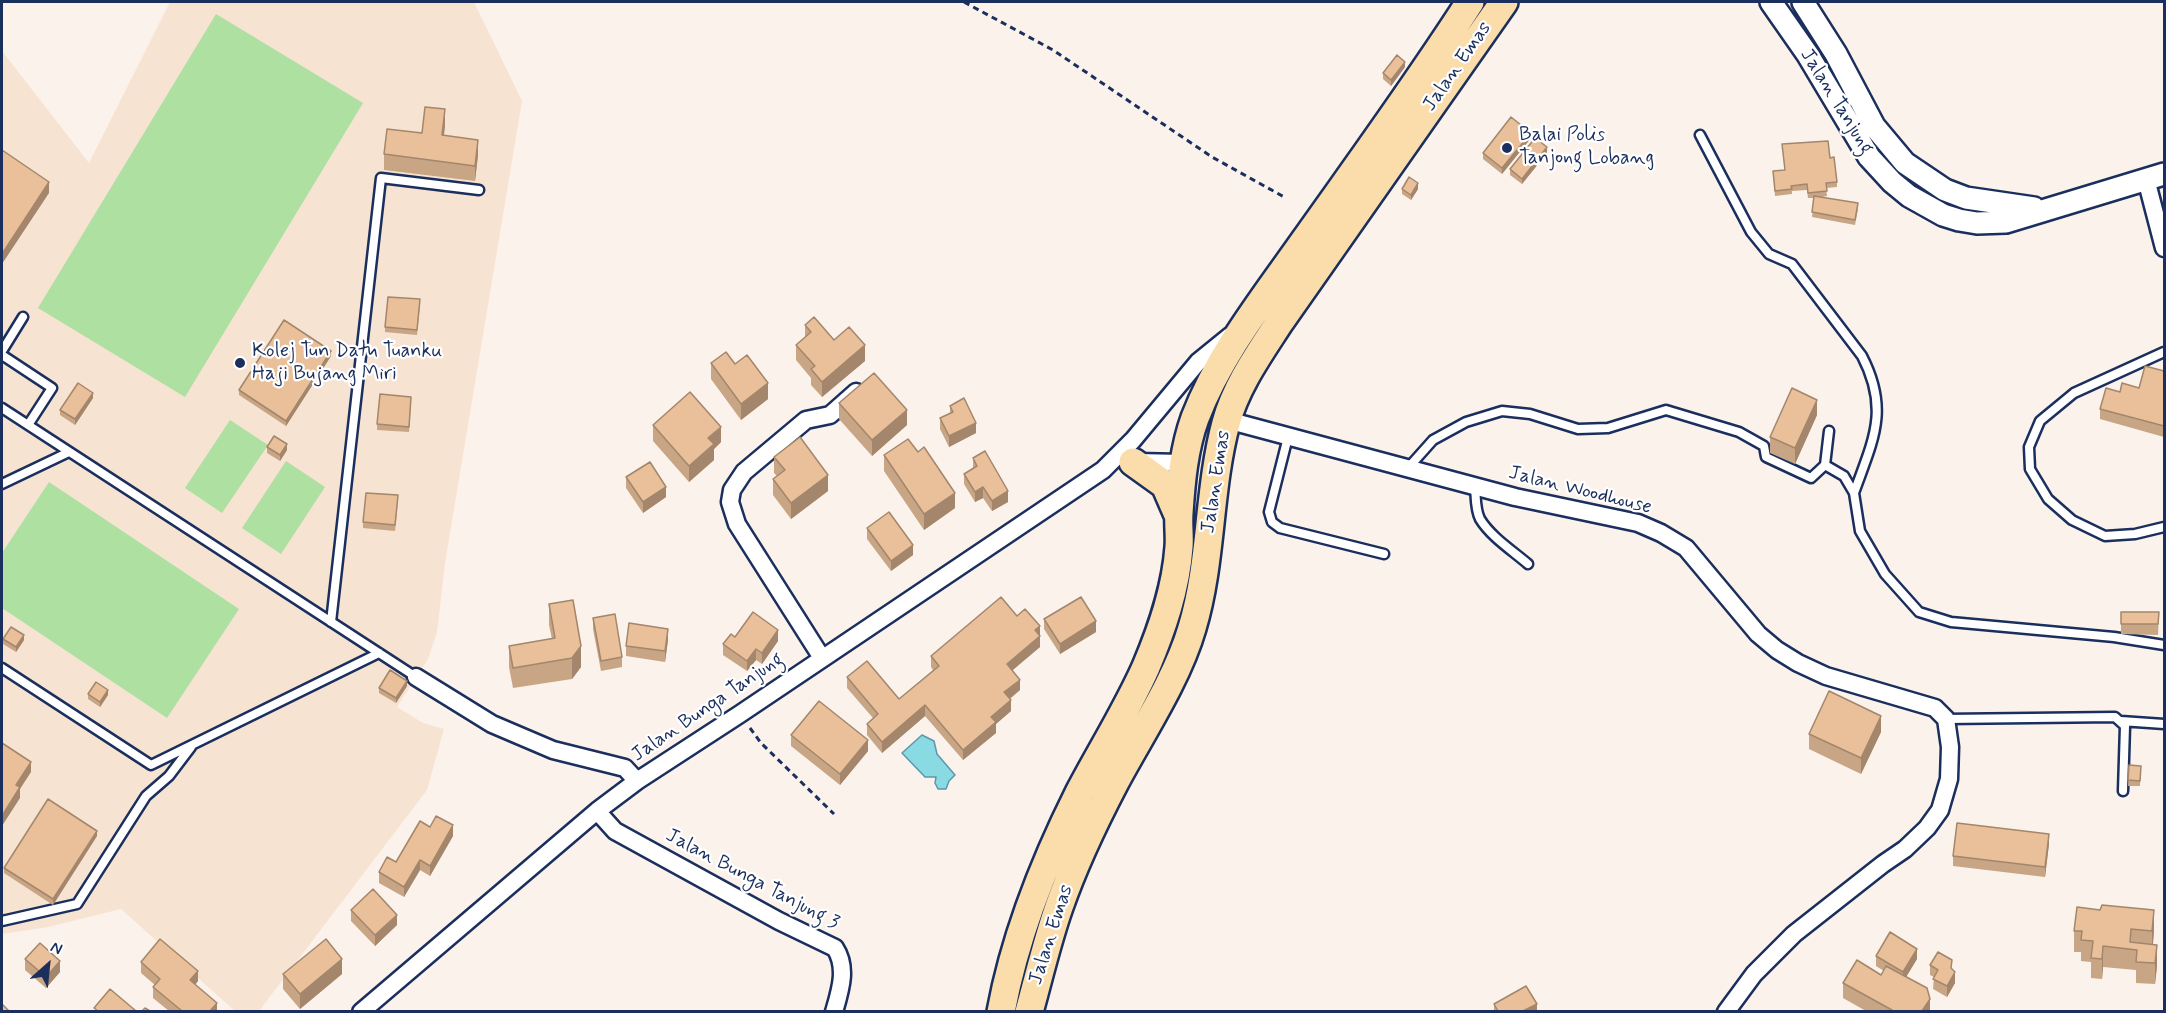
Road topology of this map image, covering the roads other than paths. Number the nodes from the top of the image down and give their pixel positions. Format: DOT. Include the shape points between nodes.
graph roads {
  1 [pos="1470,2"];
  2 [pos="1504,2"];
  3 [pos="1772,2"];
  4 [pos="1803,2"];
  5 [pos="1700,135"];
  6 [pos="2155,176"];
  7 [pos="479,190"];
  8 [pos="2044,208"];
  9 [pos="2164,248"];
  10 [pos="23,317"];
  11 [pos="1247,322"];
  12 [pos="2,351"];
  13 [pos="2164,352"];
  14 [pos="2,355"];
  15 [pos="870,383"];
  16 [pos="2,408"];
  17 [pos="1227,420"];
  18 [pos="28,425"];
  19 [pos="1829,431"];
  20 [pos="1288,437"];
  21 [pos="69,452"];
  22 [pos="1133,462"];
  23 [pos="1184,463"];
  24 [pos="1825,465"];
  25 [pos="1408,468"];
  26 [pos="1103,470"];
  27 [pos="2,484"];
  28 [pos="1476,486"];
  29 [pos="1854,493"];
  30 [pos="1179,516"];
  31 [pos="2164,527"];
  32 [pos="1384,554"];
  33 [pos="1528,564"];
  34 [pos="331,622"];
  35 [pos="2164,645"];
  36 [pos="379,653"];
  37 [pos="822,658"];
  38 [pos="2,668"];
  39 [pos="416,677"];
  40 [pos="1946,719"];
  41 [pos="2121,721"];
  42 [pos="2164,724"];
  43 [pos="193,744"];
  44 [pos="637,781"];
  45 [pos="2123,791"];
  46 [pos="597,811"];
  47 [pos="2,921"];
  48 [pos="1031,1009"];
  49 [pos="361,1011"];
  50 [pos="834,1011"];
  51 [pos="1000,1011"];
  52 [pos="1726,1011"];
  1 -- 11 [label="main road, Jalan Emas"];
  2 -- 17 [label="main road, Jalan Emas" via="1279,323 1247,372"];
  3 -- 8 [label="street, Jalan Tanjung" via="1869,157 1909,196 1943,215 1977,223 2006,222"];
  4 -- 8 [label="street, Jalan Tanjung" via="1874,126 1905,163 1945,190 1966,198"];
  5 -- 29 [label="lane" via="1751,232 1769,254 1792,264 1862,356 1871,374 1878,402 1874,438"];
  6 -- 8 [label="street, Jalan Tanjung"];
  6 -- 9 [label="street"];
  7 -- 34 [label="lane" via="381,178"];
  10 -- 12 [label="lane"];
  11 -- 23 [label="main road, Jalan Emas" via="1215,373 1194,421"];
  11 -- 26 [label="street" via="1198,362"];
  13 -- 31 [label="lane" via="2074,393 2040,421 2029,447 2030,469 2048,499 2072,520 2105,536"];
  14 -- 18 [label="lane" via="52,388"];
  15 -- 37 [label="street" via="830,415 806,420 744,472 732,490 730,502 736,524"];
  16 -- 18 [label="lane"];
  17 -- 20 [label="street, Jalan Woodhouse"];
  17 -- 23 [label="main road" via="1209,453 1195,463"];
  17 -- 48 [label="main road, Jalan Emas" via="1215,471 1192,629 1076,864 1047,944"];
  18 -- 21 [label="lane"];
  19 -- 24 [label="lane"];
  20 -- 25 [label="street, Jalan Woodhouse"];
  20 -- 32 [label="lane" via="1269,512 1272,522 1280,528"];
  21 -- 27 [label="lane"];
  21 -- 34 [label="lane"];
  22 -- 23 [label="street"];
  22 -- 26 [label="street"];
  22 -- 30 [label="main road" via="1165,485"];
  23 -- 30 [label="main road, Jalan Emas"];
  24 -- 25 [label="lane" via="1811,478 1766,457 1764,446 1738,432 1666,410 1608,428 1578,429 1530,414 1502,411 1466,422 1432,440"];
  24 -- 29 [label="lane" via="1844,476"];
  25 -- 28 [label="street, Jalan Woodhouse"];
  26 -- 37 [label="street, Jalan Bunga Tanjung"];
  28 -- 33 [label="lane" via="1480,519"];
  28 -- 40 [label="street, Jalan Woodhouse" via="1638,523 1661,533 1686,548 1777,650 1826,676 1935,708"];
  29 -- 35 [label="lane" via="1860,531 1885,574 1919,612 1951,622"];
  30 -- 51 [label="main road, Jalan Emas" via="1176,575 1157,640 1078,795 1044,872 1025,921"];
  34 -- 36 [label="lane"];
  36 -- 39 [label="lane"];
  36 -- 43 [label="lane"];
  37 -- 44 [label="street, Jalan Bunga Tanjung"];
  38 -- 43 [label="lane" via="150,765"];
  39 -- 44 [label="street" via="492,724 553,750 625,768"];
  40 -- 41 [label="lane" via="2115,717"];
  40 -- 52 [label="street" via="1949,779 1940,810 1927,828 1794,934 1754,974"];
  41 -- 42 [label="lane"];
  41 -- 45 [label="lane" via="2125,726"];
  43 -- 47 [label="lane" via="169,776 146,796 77,904"];
  44 -- 46 [label="street, Jalan Bunga Tanjung"];
  46 -- 49 [label="street, Jalan Bunga Tanjung"];
  46 -- 50 [label="street, Jalan Bunga Tanjung 3" via="615,831 835,948 840,955 842,982"];
}
